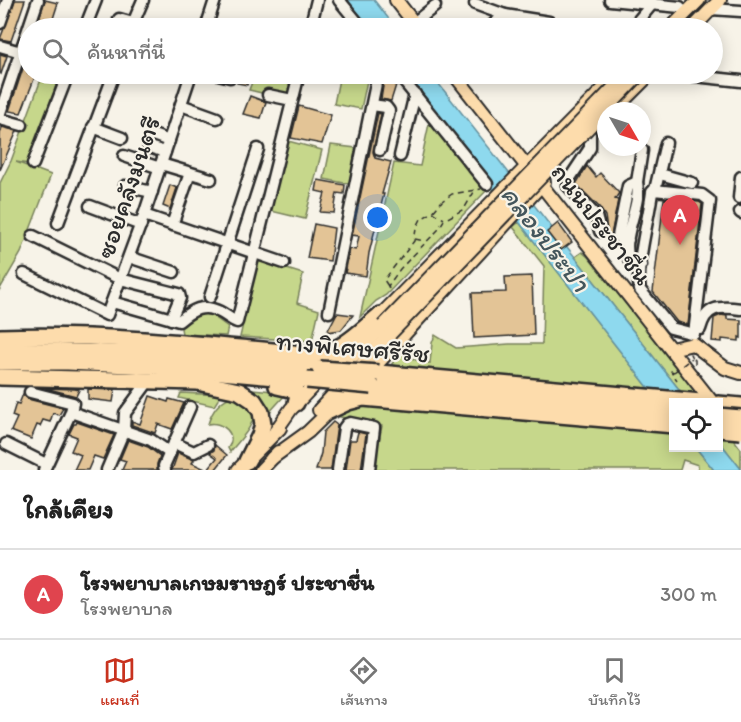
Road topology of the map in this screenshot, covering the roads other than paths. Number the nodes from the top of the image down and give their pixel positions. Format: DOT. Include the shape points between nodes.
graph roads {
  1 [pos="8,0"];
  2 [pos="38,0"];
  3 [pos="96,0"];
  4 [pos="143,0"];
  5 [pos="215,0"];
  6 [pos="317,0"];
  7 [pos="339,0"];
  8 [pos="396,0"];
  9 [pos="616,0"];
  10 [pos="699,0"];
  11 [pos="653,3"];
  12 [pos="714,3"];
  13 [pos="684,4"];
  14 [pos="475,5"];
  15 [pos="435,6"];
  16 [pos="741,11"];
  17 [pos="505,15"];
  18 [pos="33,18"];
  19 [pos="90,18"];
  20 [pos="135,18"];
  21 [pos="209,18"];
  22 [pos="312,18"];
  23 [pos="354,18"];
  24 [pos="410,18"];
  25 [pos="424,18"];
  26 [pos="501,18"];
  27 [pos="524,18"];
  28 [pos="640,18"];
  29 [pos="670,18"];
  30 [pos="681,18"];
  31 [pos="695,18"];
  32 [pos="701,18"];
  33 [pos="0,23"];
  34 [pos="0,46"];
  35 [pos="18,51"];
  36 [pos="18,68"];
  37 [pos="723,79"];
  38 [pos="741,81"];
  39 [pos="64,84"];
  40 [pos="110,84"];
  41 [pos="188,84"];
  42 [pos="296,84"];
  43 [pos="376,84"];
  44 [pos="406,84"];
  45 [pos="462,84"];
  46 [pos="609,84"];
  47 [pos="617,84"];
  48 [pos="630,84"];
  49 [pos="641,84"];
  50 [pos="602,91"];
  51 [pos="415,94"];
  52 [pos="268,95"];
  53 [pos="292,100"];
  54 [pos="598,102"];
  55 [pos="624,102"];
  56 [pos="181,105"];
  57 [pos="372,105"];
  58 [pos="0,113"];
  59 [pos="217,118"];
  60 [pos="0,119"];
  61 [pos="22,125"];
  62 [pos="93,127"];
  63 [pos="597,127"];
  64 [pos="590,134"];
  65 [pos="153,135"];
  66 [pos="122,138"];
  67 [pos="666,143"];
  68 [pos="170,146"];
  69 [pos="149,147"];
  70 [pos="258,149"];
  71 [pos="380,150"];
  72 [pos="124,156"];
  73 [pos="400,156"];
  74 [pos="641,156"];
  75 [pos="33,164"];
  76 [pos="527,165"];
  77 [pos="161,166"];
  78 [pos="190,173"];
  79 [pos="660,174"];
  80 [pos="211,179"];
  81 [pos="741,180"];
  82 [pos="692,183"];
  83 [pos="488,184"];
  84 [pos="542,184"];
  85 [pos="125,186"];
  86 [pos="638,187"];
  87 [pos="152,192"];
  88 [pos="653,193"];
  89 [pos="739,198"];
  90 [pos="90,206"];
  91 [pos="143,220"];
  92 [pos="58,224"];
  93 [pos="172,225"];
  94 [pos="600,231"];
  95 [pos="462,232"];
  96 [pos="33,236"];
  97 [pos="229,243"];
  98 [pos="484,247"];
  99 [pos="253,251"];
  100 [pos="129,256"];
  101 [pos="284,263"];
  102 [pos="641,265"];
  103 [pos="174,272"];
  104 [pos="24,274"];
  105 [pos="120,279"];
  106 [pos="639,285"];
  107 [pos="627,293"];
  108 [pos="210,297"];
  109 [pos="640,300"];
  110 [pos="112,302"];
  111 [pos="741,309"];
  112 [pos="329,312"];
  113 [pos="171,319"];
  114 [pos="385,325"];
  115 [pos="0,337"];
  116 [pos="670,349"];
  117 [pos="0,350"];
  118 [pos="694,352"];
  119 [pos="0,362"];
  120 [pos="741,373"];
  121 [pos="0,377"];
  122 [pos="150,380"];
  123 [pos="197,382"];
  124 [pos="30,392"];
  125 [pos="709,398"];
  126 [pos="669,399"];
  127 [pos="296,403"];
  128 [pos="190,406"];
  129 [pos="741,408"];
  130 [pos="329,411"];
  131 [pos="71,412"];
  132 [pos="669,412"];
  133 [pos="723,414"];
  134 [pos="723,416"];
  135 [pos="723,418"];
  136 [pos="741,418"];
  137 [pos="723,420"];
  138 [pos="669,425"];
  139 [pos="123,430"];
  140 [pos="741,431"];
  141 [pos="275,432"];
  142 [pos="741,440"];
  143 [pos="6,444"];
  144 [pos="208,445"];
  145 [pos="172,448"];
  146 [pos="272,458"];
  147 [pos="242,465"];
  148 [pos="45,467"];
  149 [pos="107,470"];
  150 [pos="165,470"];
  151 [pos="261,470"];
  152 [pos="338,470"];
  153 [pos="369,470"];
  1 -- 33 [label="street"];
  2 -- 18 [label="street"];
  3 -- 19 [label="street"];
  4 -- 20 [label="street"];
  5 -- 21 [label="street"];
  6 -- 22 [label="street"];
  7 -- 23 [label="street"];
  8 -- 24 [label="main road"];
  9 -- 11 [label="street"];
  10 -- 30 [label="main road"];
  11 -- 13 [label="street"];
  11 -- 28 [label="street"];
  12 -- 16 [label="street"];
  12 -- 31 [label="main road"];
  12 -- 32 [label="main road"];
  13 -- 29 [label="main road"];
  14 -- 17 [label="street"];
  15 -- 25 [label="street"];
  17 -- 26 [label="street"];
  17 -- 27 [label="street"];
  34 -- 35 [label="street"];
  36 -- 58 [label="street"];
  37 -- 38 [label="street"];
  39 -- 75 [label="street"];
  40 -- 62 [label="street"];
  41 -- 56 [label="street, ซอยคลังมนตรี"];
  42 -- 53 [label="street"];
  43 -- 57 [label="street"];
  44 -- 51 [label="street"];
  45 -- 76 [label="main road, ถนนประชาชื่น"];
  46 -- 50 [label="main road"];
  47 -- 114 [label="main road, bridge"];
  48 -- 114 [label="main road, bridge"];
  49 -- 55 [label="main road"];
  50 -- 54 [label="main road"];
  50 -- 76 [label="main road"];
  51 -- 73 [label="street"];
  51 -- 83 [label="street"];
  52 -- 53 [label="street"];
  53 -- 99 [label="street"];
  56 -- 59 [label="street"];
  56 -- 68 [label="street, ซอยคลังมนตรี"];
  57 -- 71 [label="street" via="386,107 388,111"];
  57 -- 112 [label="street"];
  60 -- 61 [label="street"];
  62 -- 66 [label="street"];
  62 -- 92 [label="street"];
  63 -- 64 [label="main road"];
  64 -- 84 [label="main road"];
  64 -- 94 [label="street" via="590,148 568,186 596,216"];
  65 -- 68 [label="street"];
  67 -- 79 [label="street"];
  68 -- 69 [label="street"];
  68 -- 77 [label="street, ซอยคลังมนตรี"];
  70 -- 97 [label="street"];
  72 -- 77 [label="street"];
  74 -- 86 [label="street"];
  76 -- 84 [label="main road, ถนนประชาชื่น"];
  76 -- 95 [label="main road"];
  77 -- 78 [label="street"];
  77 -- 87 [label="street, ซอยคลังมนตรี"];
  78 -- 80 [label="street"];
  78 -- 93 [label="street"];
  79 -- 82 [label="street"];
  79 -- 88 [label="street"];
  81 -- 89 [label="street"];
  84 -- 98 [label="main road"];
  84 -- 107 [label="main road, ถนนประชาชื่น"];
  85 -- 87 [label="street"];
  86 -- 88 [label="street"];
  86 -- 102 [label="street" via="628,186 618,236 621,241 628,240 629,261"];
  87 -- 91 [label="street, ซอยคลังมนตรี"];
  88 -- 102 [label="street"];
  88 -- 109 [label="street" via="702,195 710,201 694,334 671,328"];
  90 -- 91 [label="street"];
  91 -- 93 [label="street"];
  91 -- 100 [label="street, ซอยคลังมนตรี"];
  93 -- 97 [label="street"];
  95 -- 98 [label="main road" via="479,228 485,236"];
  95 -- 114 [label="main road"];
  96 -- 105 [label="street"];
  97 -- 99 [label="street"];
  97 -- 108 [label="street"];
  98 -- 130 [label="main road" via="383,359"];
  99 -- 101 [label="street"];
  99 -- 113 [label="street" via="238,320 206,309 193,309 179,321"];
  100 -- 103 [label="street"];
  100 -- 105 [label="street, ซอยคลังมนตรี"];
  102 -- 106 [label="street"];
  104 -- 110 [label="street, ซอยคลังมนตรี" via="107,315"];
  105 -- 110 [label="street, ซอยคลังมนตรี"];
  105 -- 113 [label="street" via="179,294"];
  106 -- 107 [label="street"];
  106 -- 109 [label="street"];
  107 -- 109 [label="main road, ถนนประชาชื่น"];
  109 -- 116 [label="main road, ถนนประชาชื่น"];
  110 -- 113 [label="street"];
  111 -- 118 [label="street" via="708,312 703,317"];
  114 -- 115 [label="highway" via="328,353 313,355 139,340"];
  114 -- 127 [label="main road"];
  114 -- 141 [label="main road"];
  114 -- 146 [label="main road"];
  116 -- 118 [label="main road" via="690,344"];
  116 -- 125 [label="main road, ถนนประชาชื่น"];
  117 -- 126 [label="highway, ทางพิเศษศรีรัช, bridge" via="156,354"];
  118 -- 120 [label="main road"];
  119 -- 132 [label="highway, ทางพิเศษศรีรัช, bridge" via="169,367"];
  121 -- 122 [label="highway"];
  122 -- 123 [label="highway"];
  122 -- 139 [label="street" via="125,413"];
  123 -- 127 [label="highway" via="239,381 291,388 297,392"];
  123 -- 147 [label="highway" via="239,391 258,406 263,424"];
  124 -- 131 [label="street" via="73,403"];
  127 -- 141 [label="main road"];
  128 -- 145 [label="street"];
  129 -- 133 [label="highway"];
  130 -- 138 [label="highway" via="363,398"];
  130 -- 146 [label="main road" via="294,444"];
  131 -- 139 [label="street"];
  131 -- 148 [label="street"];
  134 -- 136 [label="highway, bridge"];
  135 -- 140 [label="highway, bridge"];
  137 -- 142 [label="main road"];
  139 -- 145 [label="street"];
  139 -- 149 [label="street"];
  141 -- 147 [label="main road"];
  143 -- 148 [label="street"];
  144 -- 145 [label="street" via="194,452"];
  145 -- 150 [label="street"];
  146 -- 151 [label="main road"];
  152 -- 153 [label="street" via="344,428 350,423 374,428"];
}
